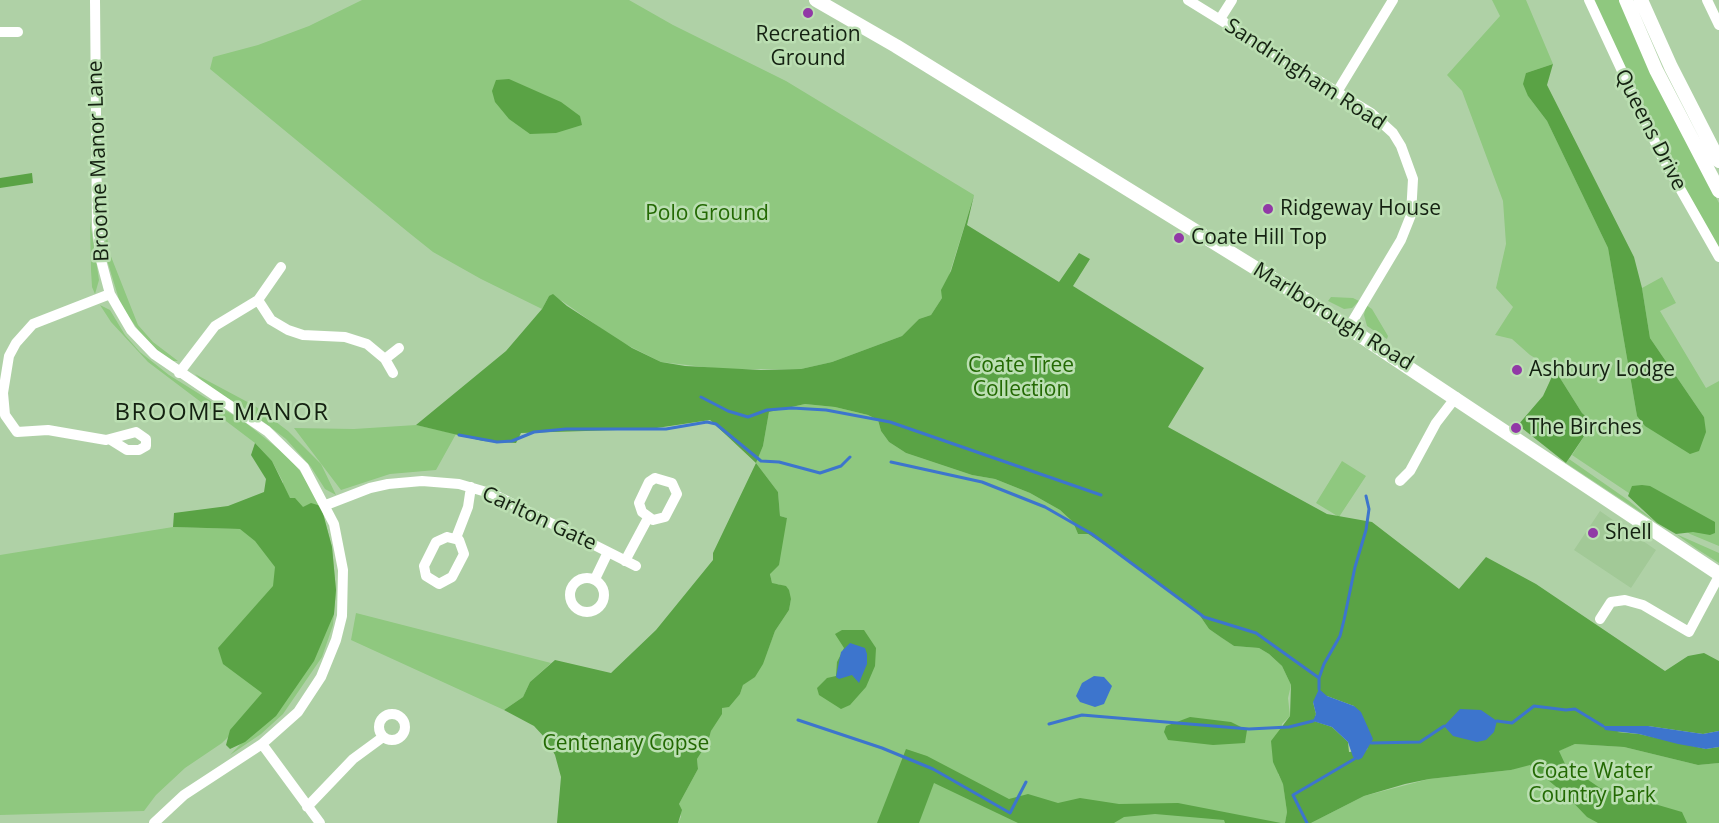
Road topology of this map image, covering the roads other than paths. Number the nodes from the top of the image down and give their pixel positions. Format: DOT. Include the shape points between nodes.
graph roads {
  1 [pos="94,0"];
  2 [pos="816,0"];
  3 [pos="1188,0"];
  4 [pos="1232,0"];
  5 [pos="1393,0"];
  6 [pos="1588,0"];
  7 [pos="1626,0"];
  8 [pos="1641,0"];
  9 [pos="1707,0"];
  10 [pos="1220,20"];
  11 [pos="1719,25"];
  12 [pos="0,32"];
  13 [pos="18,33"];
  14 [pos="1337,92"];
  15 [pos="1719,160"];
  16 [pos="1719,191"];
  17 [pos="1719,257"];
  18 [pos="280,267"];
  19 [pos="110,294"];
  20 [pos="258,300"];
  21 [pos="1349,327"];
  22 [pos="399,348"];
  23 [pos="4,354"];
  24 [pos="385,359"];
  25 [pos="179,373"];
  26 [pos="393,373"];
  27 [pos="1,383"];
  28 [pos="1456,397"];
  29 [pos="111,440"];
  30 [pos="1400,481"];
  31 [pos="471,487"];
  32 [pos="326,504"];
  33 [pos="648,518"];
  34 [pos="456,538"];
  35 [pos="608,552"];
  36 [pos="626,561"];
  37 [pos="636,566"];
  38 [pos="1719,575"];
  39 [pos="595,579"];
  40 [pos="1600,619"];
  41 [pos="383,737"];
  42 [pos="262,744"];
  43 [pos="307,807"];
  44 [pos="154,823"];
  45 [pos="320,823"];
  1 -- 19 [label="street, Broome Manor Lane" via="97,226"];
  2 -- 21 [label="main road, Marlborough Road"];
  3 -- 10 [label="street, Sandringham Road"];
  4 -- 10 [label="street"];
  5 -- 14 [label="street"];
  6 -- 17 [label="street, Queens Drive" via="1656,145"];
  7 -- 16 [label="main road, Queens Drive" via="1656,70"];
  8 -- 15 [label="main road"];
  9 -- 11 [label="street"];
  10 -- 14 [label="street, Sandringham Road"];
  12 -- 13 [label="street"];
  14 -- 21 [label="street, Sandringham Road" via="1375,116 1393,133 1408,160 1413,186 1408,226"];
  18 -- 20 [label="street"];
  19 -- 23 [label="street" via="39,321"];
  19 -- 25 [label="street, Broome Manor Lane" via="130,330"];
  20 -- 24 [label="street" via="271,320 288,330 357,340"];
  20 -- 25 [label="street" via="215,326"];
  21 -- 28 [label="main road, Marlborough Road"];
  22 -- 24 [label="street"];
  23 -- 27 [label="street"];
  24 -- 26 [label="street"];
  25 -- 32 [label="street, Broome Manor Lane" via="282,443 304,467"];
  27 -- 29 [label="street" via="4,415 17,432 48,430"];
  28 -- 30 [label="street"];
  28 -- 38 [label="main road, Marlborough Road"];
  31 -- 32 [label="street, Carlton Gate" via="403,481"];
  31 -- 34 [label="street, Carlton Gate"];
  31 -- 35 [label="street, Carlton Gate" via="493,494"];
  32 -- 42 [label="street, Broome Manor Lane" via="343,570 342,616 336,640 310,695 285,725"];
  33 -- 36 [label="street"];
  34 -- 34 [label="street, Carlton Gate" via="463,558 450,579 436,583 426,576 425,564 438,540"];
  35 -- 36 [label="street, Carlton Gate"];
  35 -- 39 [label="street, Carlton Gate"];
  36 -- 37 [label="street, Carlton Gate"];
  38 -- 40 [label="street" via="1689,632 1643,605 1625,600 1611,602"];
  41 -- 43 [label="street" via="353,759"];
  42 -- 43 [label="street"];
  42 -- 44 [label="street, Broome Manor Lane" via="184,795"];
  43 -- 45 [label="street"];
}
